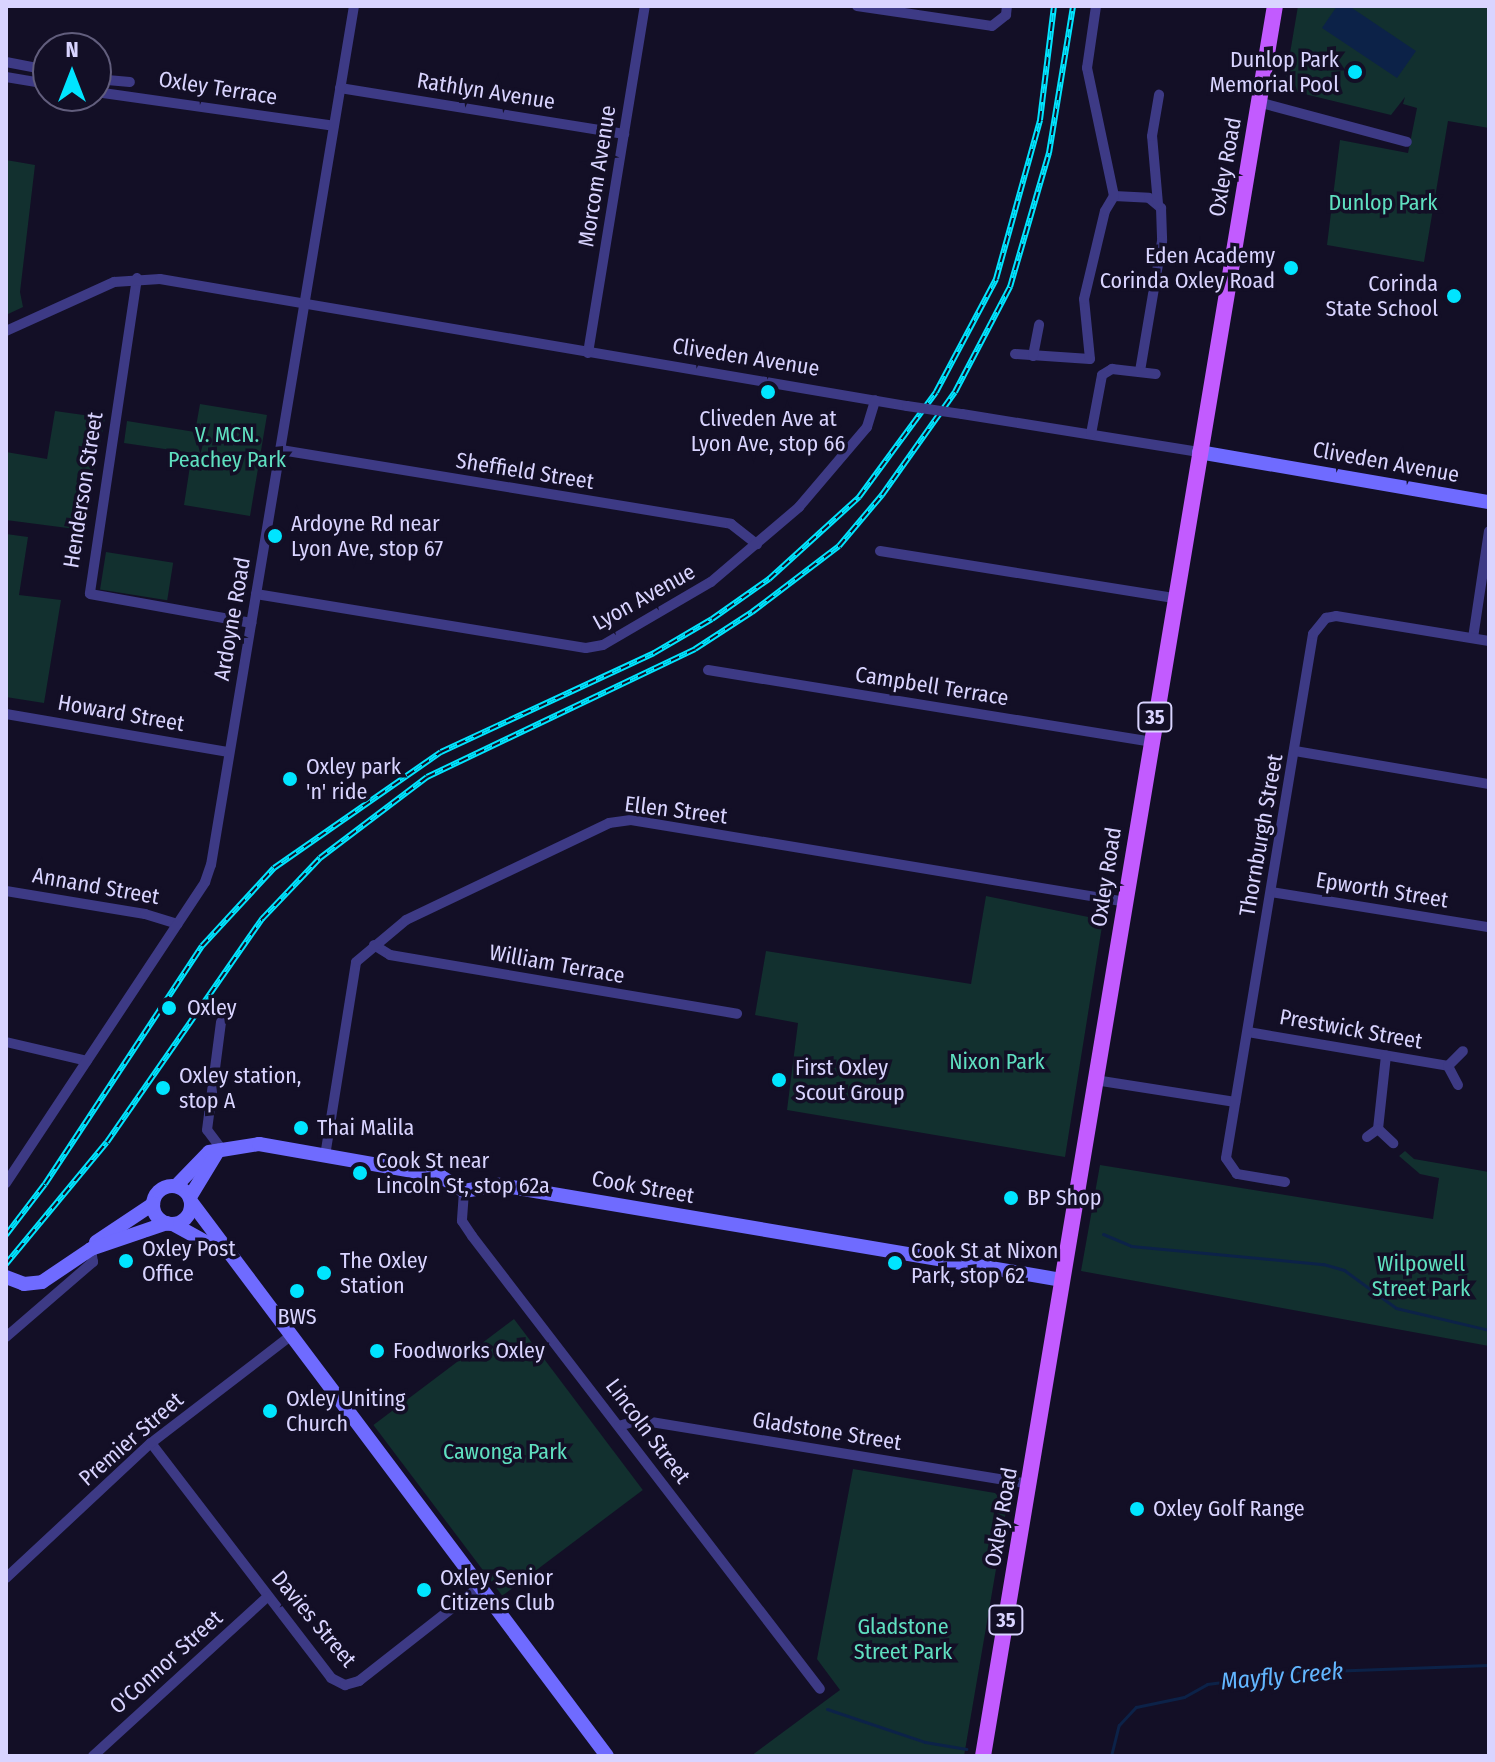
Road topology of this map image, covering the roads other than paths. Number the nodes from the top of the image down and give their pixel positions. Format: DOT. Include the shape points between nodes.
graph roads {
  1 [pos="354,6"];
  2 [pos="645,6"];
  3 [pos="857,6"];
  4 [pos="1007,6"];
  5 [pos="1096,6"];
  6 [pos="1275,6"];
  7 [pos="6,62"];
  8 [pos="32,67"];
  9 [pos="6,77"];
  10 [pos="32,81"];
  11 [pos="130,82"];
  12 [pos="112,84"];
  13 [pos="112,88"];
  14 [pos="340,88"];
  15 [pos="1159,95"];
  16 [pos="1258,102"];
  17 [pos="334,126"];
  18 [pos="624,134"];
  19 [pos="1407,142"];
  20 [pos="1114,196"];
  21 [pos="1158,204"];
  22 [pos="137,278"];
  23 [pos="305,306"];
  24 [pos="1039,325"];
  25 [pos="6,331"];
  26 [pos="588,353"];
  27 [pos="1015,354"];
  28 [pos="1033,356"];
  29 [pos="1090,359"];
  30 [pos="1140,371"];
  31 [pos="1156,374"];
  32 [pos="1102,375"];
  33 [pos="875,400"];
  34 [pos="1091,434"];
  35 [pos="281,450"];
  36 [pos="1199,452"];
  37 [pos="1489,502"];
  38 [pos="1489,531"];
  39 [pos="757,544"];
  40 [pos="880,551"];
  41 [pos="256,594"];
  42 [pos="1175,598"];
  43 [pos="251,623"];
  44 [pos="1473,638"];
  45 [pos="1489,641"];
  46 [pos="708,670"];
  47 [pos="6,714"];
  48 [pos="1151,742"];
  49 [pos="1295,751"];
  50 [pos="229,752"];
  51 [pos="1489,784"];
  52 [pos="6,891"];
  53 [pos="1271,892"];
  54 [pos="1124,902"];
  55 [pos="177,924"];
  56 [pos="1489,927"];
  57 [pos="374,945"];
  58 [pos="737,1014"];
  59 [pos="221,1022"];
  60 [pos="1248,1032"];
  61 [pos="6,1042"];
  62 [pos="1463,1051"];
  63 [pos="1386,1055"];
  64 [pos="87,1061"];
  65 [pos="1448,1066"];
  66 [pos="1095,1080"];
  67 [pos="1458,1085"];
  68 [pos="1235,1102"];
  69 [pos="1378,1129"];
  70 [pos="1367,1137"];
  71 [pos="1393,1143"];
  72 [pos="220,1147"];
  73 [pos="325,1156"];
  74 [pos="1285,1182"];
  75 [pos="6,1183"];
  76 [pos="176,1186"];
  77 [pos="464,1191"];
  78 [pos="191,1200"];
  79 [pos="153,1204"];
  80 [pos="170,1224"];
  81 [pos="91,1249"];
  82 [pos="235,1267"];
  83 [pos="6,1277"];
  84 [pos="1062,1280"];
  85 [pos="6,1337"];
  86 [pos="289,1337"];
  87 [pos="619,1426"];
  88 [pos="151,1443"];
  89 [pos="1029,1484"];
  90 [pos="6,1578"];
  91 [pos="479,1587"];
  92 [pos="267,1597"];
  93 [pos="820,1689"];
  94 [pos="93,1756"];
  95 [pos="607,1756"];
  96 [pos="983,1756"];
  1 -- 14 [label="street, Ardoyne Road"];
  2 -- 18 [label="street, Morcom Avenue"];
  3 -- 4 [label="street" via="979,26 998,23"];
  5 -- 20 [label="street" via="1087,68"];
  6 -- 16 [label="main road, Oxley Road / 35"];
  7 -- 8 [label="street"];
  9 -- 10 [label="street"];
  11 -- 12 [label="street, Oxley Terrace"];
  13 -- 17 [label="street, Oxley Terrace"];
  14 -- 17 [label="street, Ardoyne Road"];
  14 -- 18 [label="street, Rathlyn Avenue"];
  15 -- 21 [label="street" via="1152,136"];
  16 -- 19 [label="street"];
  16 -- 36 [label="main road, Oxley Road / 35"];
  17 -- 23 [label="street, Ardoyne Road"];
  18 -- 26 [label="street, Morcom Avenue"];
  20 -- 21 [label="street"];
  20 -- 29 [label="street" via="1105,211 1084,299"];
  21 -- 30 [label="street" via="1163,227"];
  22 -- 23 [label="street, Cliveden Avenue"];
  22 -- 25 [label="street, Cliveden Avenue" via="114,282"];
  22 -- 43 [label="street, Henderson Street" via="89,590 98,598"];
  23 -- 26 [label="street, Cliveden Avenue"];
  23 -- 35 [label="street, Ardoyne Road"];
  24 -- 28 [label="street"];
  26 -- 33 [label="street, Cliveden Avenue"];
  27 -- 28 [label="street"];
  28 -- 29 [label="street"];
  29 -- 32 [label="street"];
  30 -- 31 [label="street"];
  30 -- 32 [label="street" via="1112,369"];
  32 -- 34 [label="street"];
  33 -- 34 [label="street, Cliveden Avenue, bridge"];
  33 -- 39 [label="street, Lyon Avenue" via="867,427 826,480"];
  34 -- 36 [label="street, Cliveden Avenue"];
  35 -- 39 [label="street, Sheffield Street" via="731,524"];
  35 -- 41 [label="street, Ardoyne Road"];
  36 -- 37 [label="street, Cliveden Avenue"];
  36 -- 42 [label="main road, Oxley Road / 35"];
  38 -- 44 [label="street"];
  39 -- 41 [label="street, Lyon Avenue" via="682,603 603,645 586,648"];
  40 -- 42 [label="street"];
  41 -- 43 [label="street, Ardoyne Road"];
  42 -- 48 [label="main road, Oxley Road / 35"];
  43 -- 50 [label="street, Ardoyne Road"];
  44 -- 45 [label="street, Thornburgh Street"];
  44 -- 49 [label="street, Thornburgh Street" via="1326,618 1313,634"];
  46 -- 48 [label="street, Campbell Terrace"];
  47 -- 50 [label="street, Howard Street"];
  48 -- 54 [label="main road, Oxley Road / 35"];
  49 -- 51 [label="street"];
  49 -- 53 [label="street, Thornburgh Street"];
  50 -- 55 [label="street, Ardoyne Road" via="211,865"];
  52 -- 55 [label="street, Annand Street"];
  53 -- 56 [label="street, Epworth Street"];
  53 -- 60 [label="street, Thornburgh Street"];
  54 -- 57 [label="street, Ellen Street" via="620,821 406,920"];
  54 -- 66 [label="main road, Oxley Road / 35"];
  55 -- 64 [label="street, Ardoyne Road"];
  57 -- 58 [label="street, William Terrace" via="390,955"];
  57 -- 73 [label="street, Ellen Street" via="353,970"];
  59 -- 72 [label="street" via="207,1130"];
  60 -- 63 [label="street, Prestwick Street"];
  60 -- 68 [label="street, Thornburgh Street"];
  61 -- 64 [label="street"];
  62 -- 65 [label="street, Prestwick Street"];
  63 -- 65 [label="street, Prestwick Street"];
  63 -- 69 [label="street"];
  64 -- 75 [label="street, Ardoyne Road"];
  65 -- 67 [label="street, Prestwick Street"];
  66 -- 68 [label="street"];
  66 -- 84 [label="main road, Oxley Road / 35"];
  68 -- 74 [label="street, Thornburgh Street" via="1229,1167 1237,1174"];
  69 -- 70 [label="street"];
  69 -- 71 [label="street"];
  72 -- 73 [label="street" via="259,1144"];
  72 -- 76 [label="street" via="200,1158"];
  72 -- 78 [label="street"];
  73 -- 77 [label="street" via="440,1176"];
  76 -- 78 [label="street"];
  76 -- 79 [label="street" via="163,1188"];
  77 -- 84 [label="street, Cook Street" via="499,1185"];
  77 -- 87 [label="street, Lincoln Street" via="462,1221"];
  78 -- 80 [label="street" via="189,1215"];
  78 -- 82 [label="street"];
  79 -- 80 [label="street" via="156,1216"];
  79 -- 81 [label="street" via="100,1237"];
  80 -- 81 [label="street"];
  80 -- 82 [label="street" via="202,1237"];
  81 -- 83 [label="street" via="42,1282 24,1284"];
  81 -- 85 [label="street" via="93,1262"];
  82 -- 86 [label="street"];
  84 -- 89 [label="main road, Oxley Road / 35"];
  86 -- 88 [label="street, Premier Street"];
  86 -- 91 [label="street"];
  87 -- 89 [label="street, Gladstone Street" via="639,1420"];
  87 -- 93 [label="street, Lincoln Street"];
  88 -- 90 [label="street, Premier Street"];
  88 -- 92 [label="street, Davies Street"];
  89 -- 96 [label="main road, Oxley Road / 35"];
  91 -- 92 [label="street, Davies Street" via="359,1681 345,1685 331,1678"];
  91 -- 95 [label="street"];
  92 -- 94 [label="street, O'Connor Street"];
}
